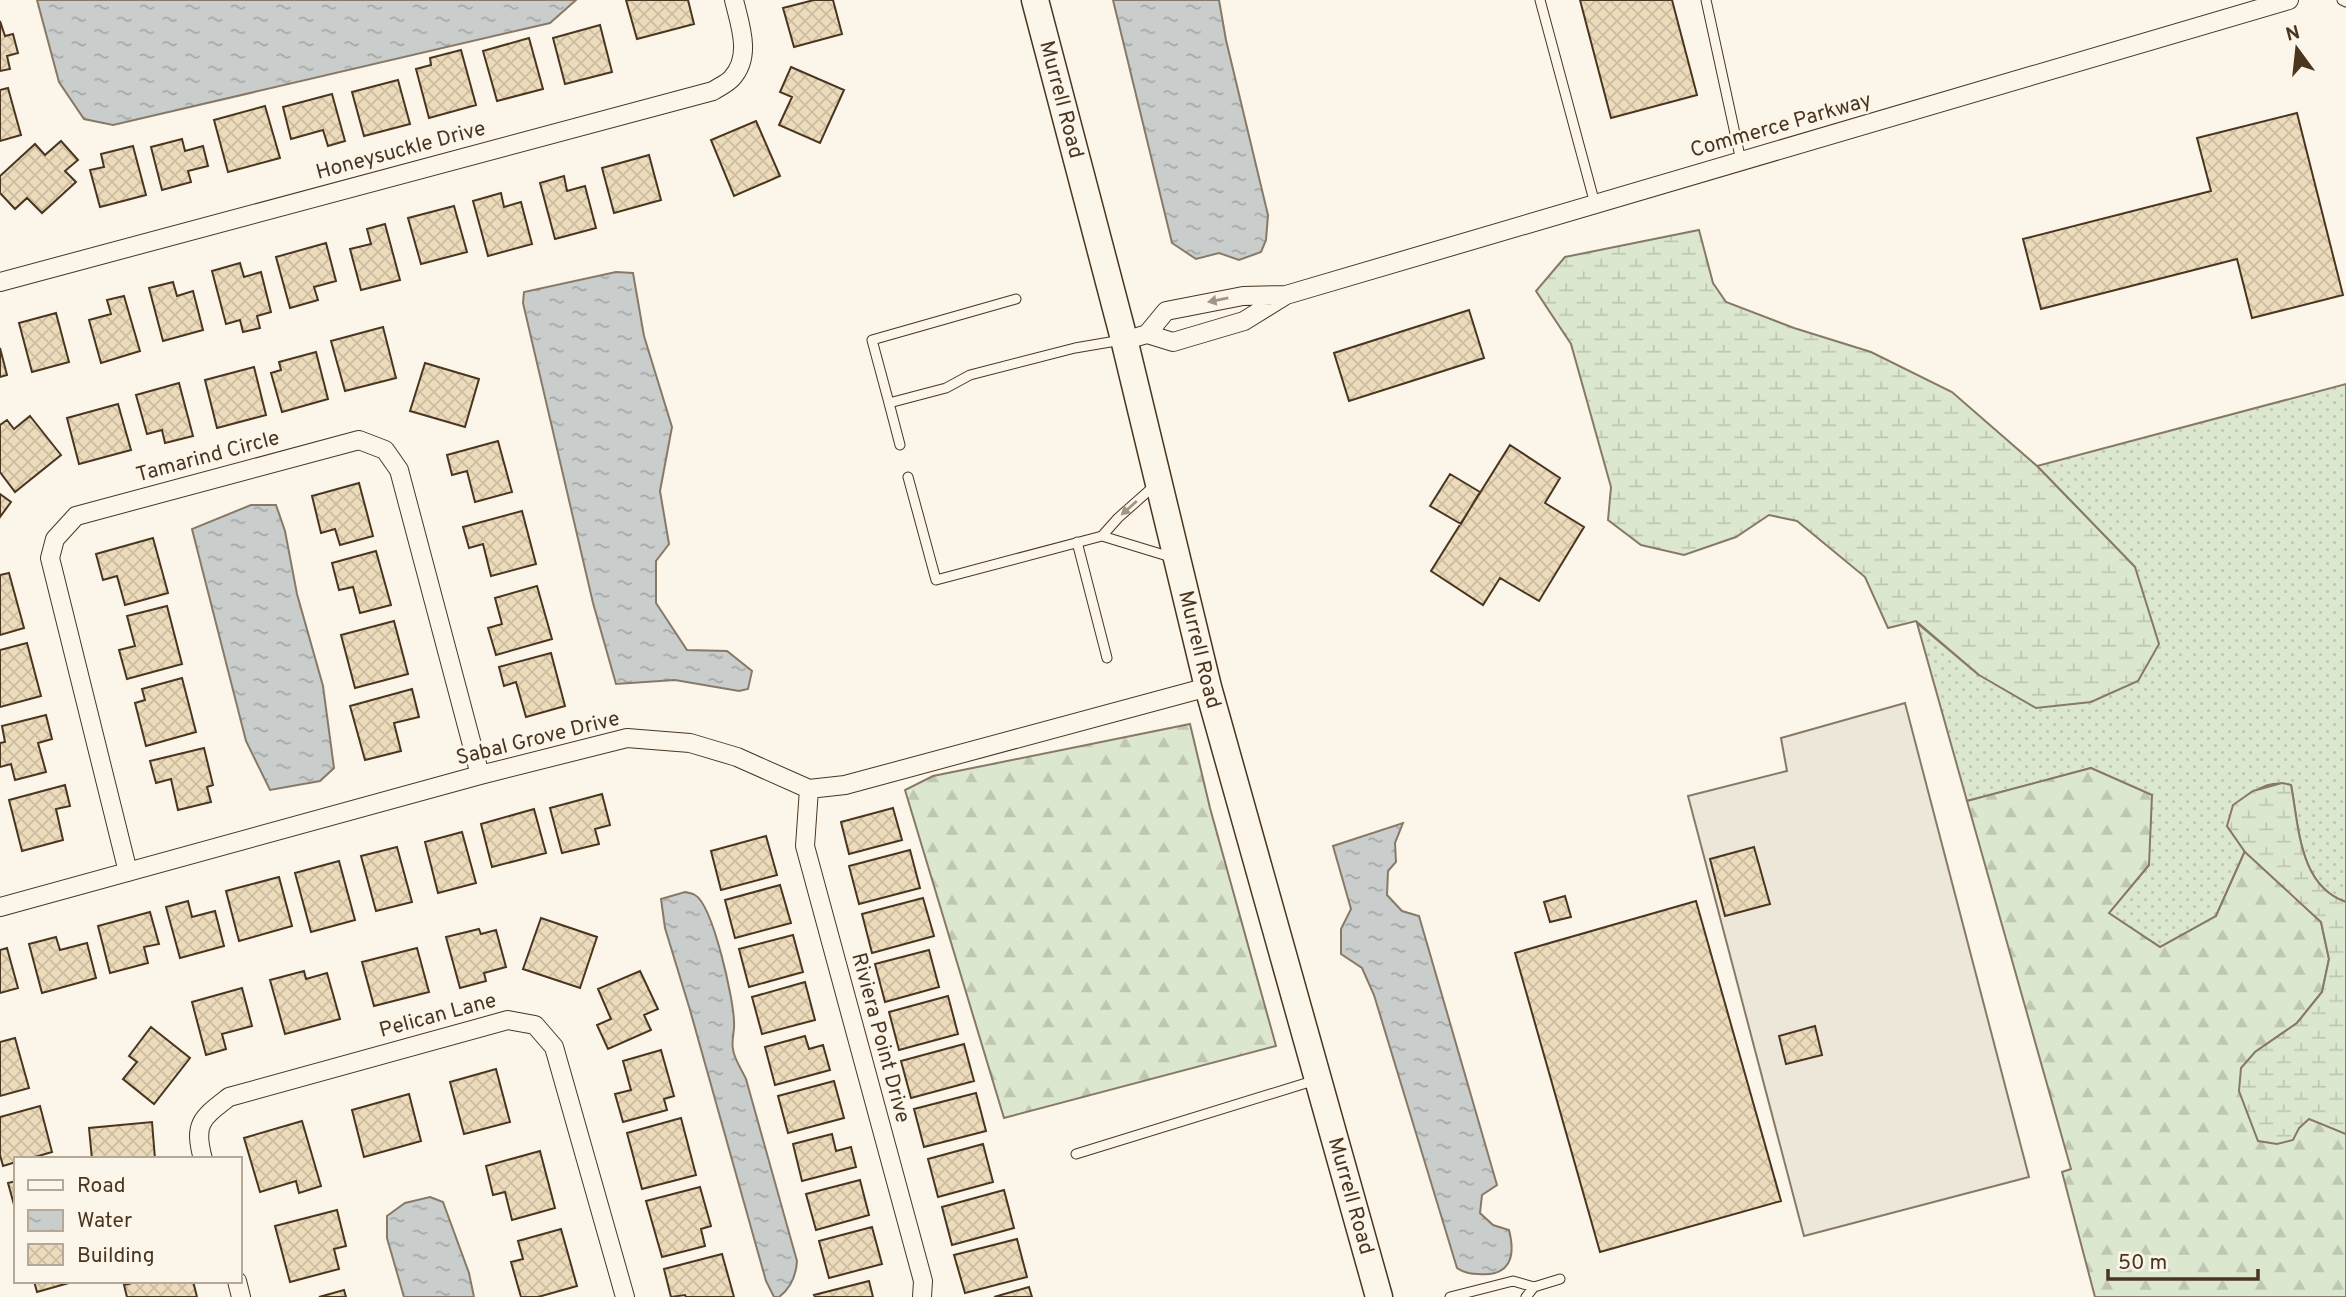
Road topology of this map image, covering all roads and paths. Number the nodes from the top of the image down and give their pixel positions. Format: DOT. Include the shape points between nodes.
graph roads {
  1 [pos="734,0"];
  2 [pos="1035,0"];
  3 [pos="1540,0"];
  4 [pos="1706,0"];
  5 [pos="2289,0"];
  6 [pos="1741,161"];
  7 [pos="1595,204"];
  8 [pos="0,282"];
  9 [pos="1286,295"];
  10 [pos="1016,299"];
  11 [pos="1136,337"];
  12 [pos="889,403"];
  13 [pos="900,445"];
  14 [pos="908,477"];
  15 [pos="1158,482"];
  16 [pos="1102,536"];
  17 [pos="1077,542"];
  18 [pos="1176,559"];
  19 [pos="1107,658"];
  20 [pos="1208,687"];
  21 [pos="480,775"];
  22 [pos="810,789"];
  23 [pos="128,872"];
  24 [pos="0,907"];
  25 [pos="1317,1080"];
  26 [pos="1076,1154"];
  27 [pos="202,1157"];
  28 [pos="1560,1279"];
  29 [pos="1534,1287"];
  30 [pos="625,1297"];
  31 [pos="922,1297"];
  32 [pos="1379,1297"];
  33 [pos="1450,1297"];
  34 [pos="1526,1297"];
  1 -- 8 [label="street, Honeysuckle Drive" via="743,58 732,78 713,91"];
  2 -- 11 [label="street, Murrell Road"];
  3 -- 7 [label="lane"];
  4 -- 6 [label="lane"];
  5 -- 6 [label="street, Commerce Parkway"];
  6 -- 7 [label="street, Commerce Parkway"];
  7 -- 9 [label="street, Commerce Parkway"];
  9 -- 11 [label="street, Commerce Parkway" via="1244,321 1185,339"];
  9 -- 11 [label="street, Commerce Parkway, one-way" via="1243,296 1166,311"];
  10 -- 12 [label="lane" via="872,340"];
  11 -- 12 [label="lane" via="970,375 946,388"];
  11 -- 15 [label="street, Murrell Road"];
  12 -- 13 [label="lane"];
  14 -- 17 [label="lane" via="936,580"];
  15 -- 16 [label="lane, one-way"];
  15 -- 18 [label="street, Murrell Road"];
  16 -- 17 [label="lane"];
  16 -- 18 [label="lane"];
  17 -- 19 [label="lane"];
  18 -- 20 [label="street, Murrell Road"];
  20 -- 22 [label="street" via="845,785"];
  20 -- 25 [label="street, Murrell Road"];
  21 -- 22 [label="street, Sabal Grove Drive" via="627,738 690,743 737,757"];
  21 -- 23 [label="street, Sabal Grove Drive"];
  21 -- 23 [label="street, Tamarind Circle" via="399,470 385,450 359,440 76,516 55,539 50,558"];
  22 -- 31 [label="street, Riviera Point Drive" via="805,846 923,1282"];
  23 -- 24 [label="street, Sabal Grove Drive"];
  25 -- 26 [label="lane"];
  25 -- 32 [label="street, Murrell Road"];
  27 -- 30 [label="street, Pelican Lane" via="197,1138 204,1116 229,1097 508,1020 534,1025 554,1047"];
  28 -- 29 [label="lane"];
  29 -- 33 [label="lane" via="1513,1281"];
  29 -- 34 [label="lane"];
}
